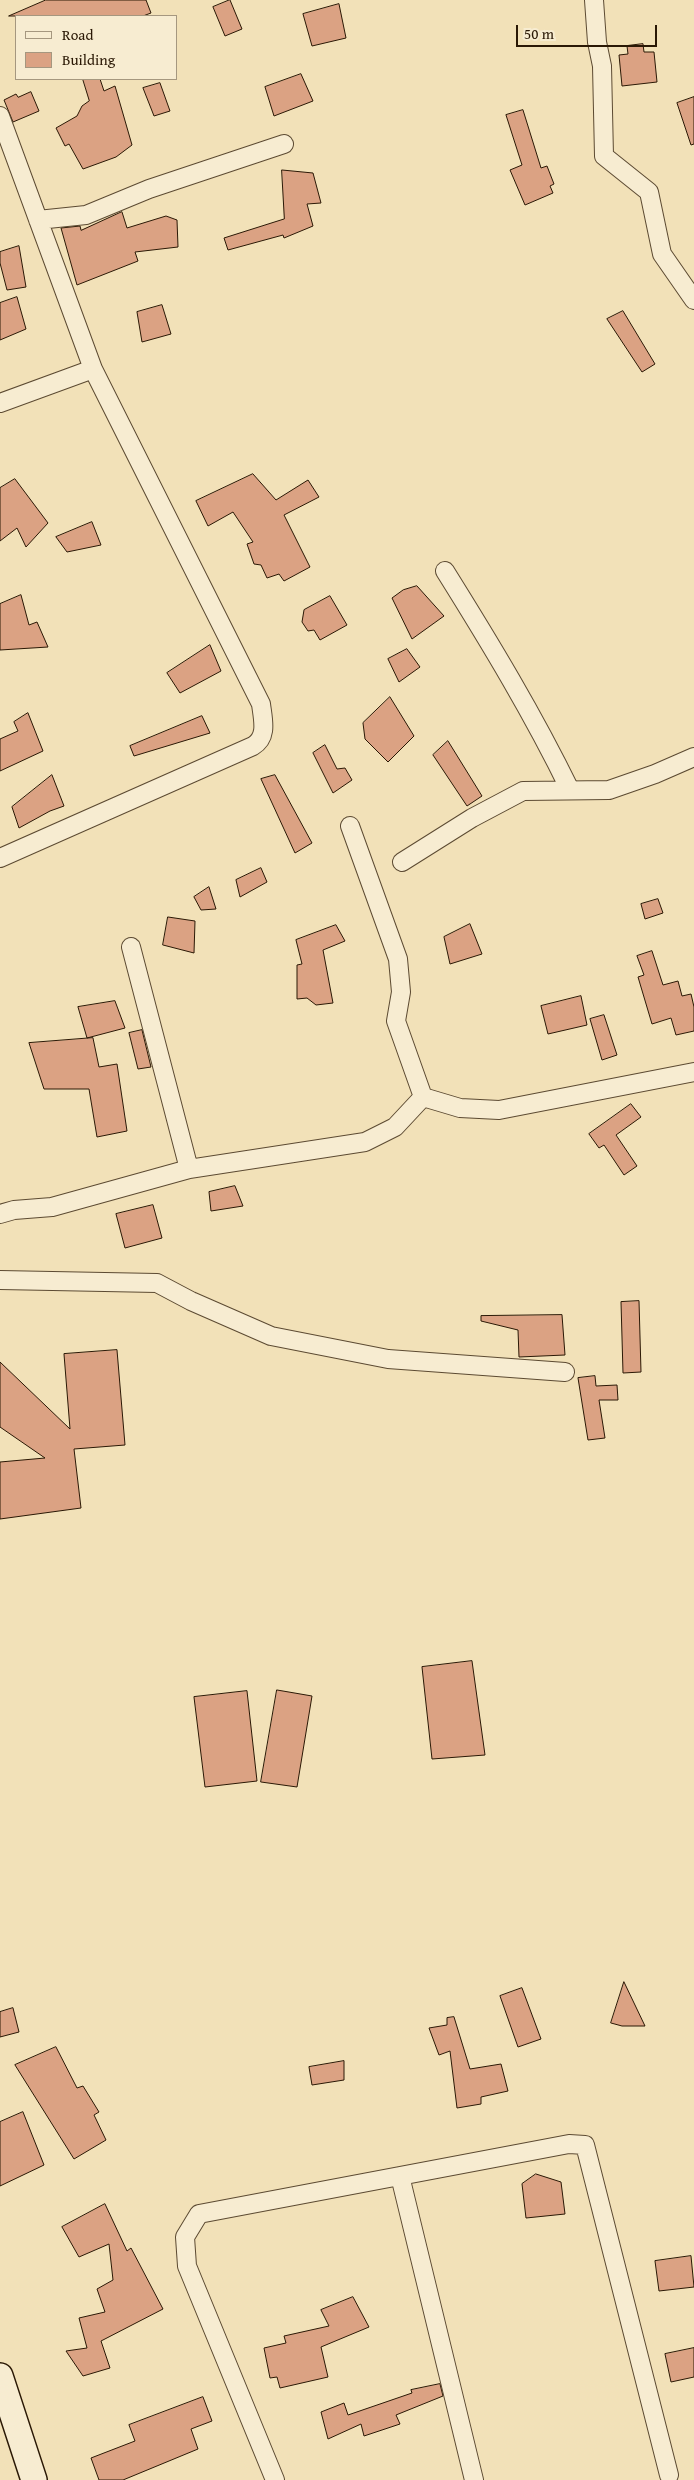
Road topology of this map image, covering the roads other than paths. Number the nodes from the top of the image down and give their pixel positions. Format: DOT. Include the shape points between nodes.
graph roads {
  1 [pos="594,0"];
  2 [pos="0,116"];
  3 [pos="284,144"];
  4 [pos="38,220"];
  5 [pos="694,300"];
  6 [pos="93,369"];
  7 [pos="0,403"];
  8 [pos="445,571"];
  9 [pos="694,757"];
  10 [pos="570,790"];
  11 [pos="350,826"];
  12 [pos="0,858"];
  13 [pos="402,862"];
  14 [pos="131,947"];
  15 [pos="694,1072"];
  16 [pos="423,1097"];
  17 [pos="189,1169"];
  18 [pos="0,1214"];
  19 [pos="0,1280"];
  20 [pos="565,1372"];
  21 [pos="400,2176"];
  22 [pos="0,2376"];
  23 [pos="668,2475"];
  24 [pos="34,2480"];
  25 [pos="275,2480"];
  26 [pos="474,2480"];
  1 -- 5 [label="street" via="602,66 604,156 649,192 662,254"];
  2 -- 4 [label="street"];
  3 -- 4 [label="street" via="149,189 86,215"];
  4 -- 6 [label="street"];
  6 -- 7 [label="street"];
  6 -- 12 [label="street" via="262,704 263,735 253,746"];
  8 -- 10 [label="street" via="506,668"];
  9 -- 10 [label="street" via="609,790"];
  10 -- 13 [label="street" via="523,791 472,818"];
  11 -- 16 [label="street" via="398,959 401,992 396,1020"];
  14 -- 17 [label="street"];
  15 -- 16 [label="street" via="499,1110 460,1108"];
  16 -- 17 [label="street" via="395,1127 365,1142"];
  17 -- 18 [label="street" via="52,1207"];
  19 -- 20 [label="street" via="157,1284 272,1336 388,1359"];
  21 -- 23 [label="street" via="569,2144 585,2145"];
  21 -- 25 [label="street" via="199,2214 185,2236 187,2266"];
  21 -- 26 [label="street"];
  22 -- 24 [label="street"];
}
